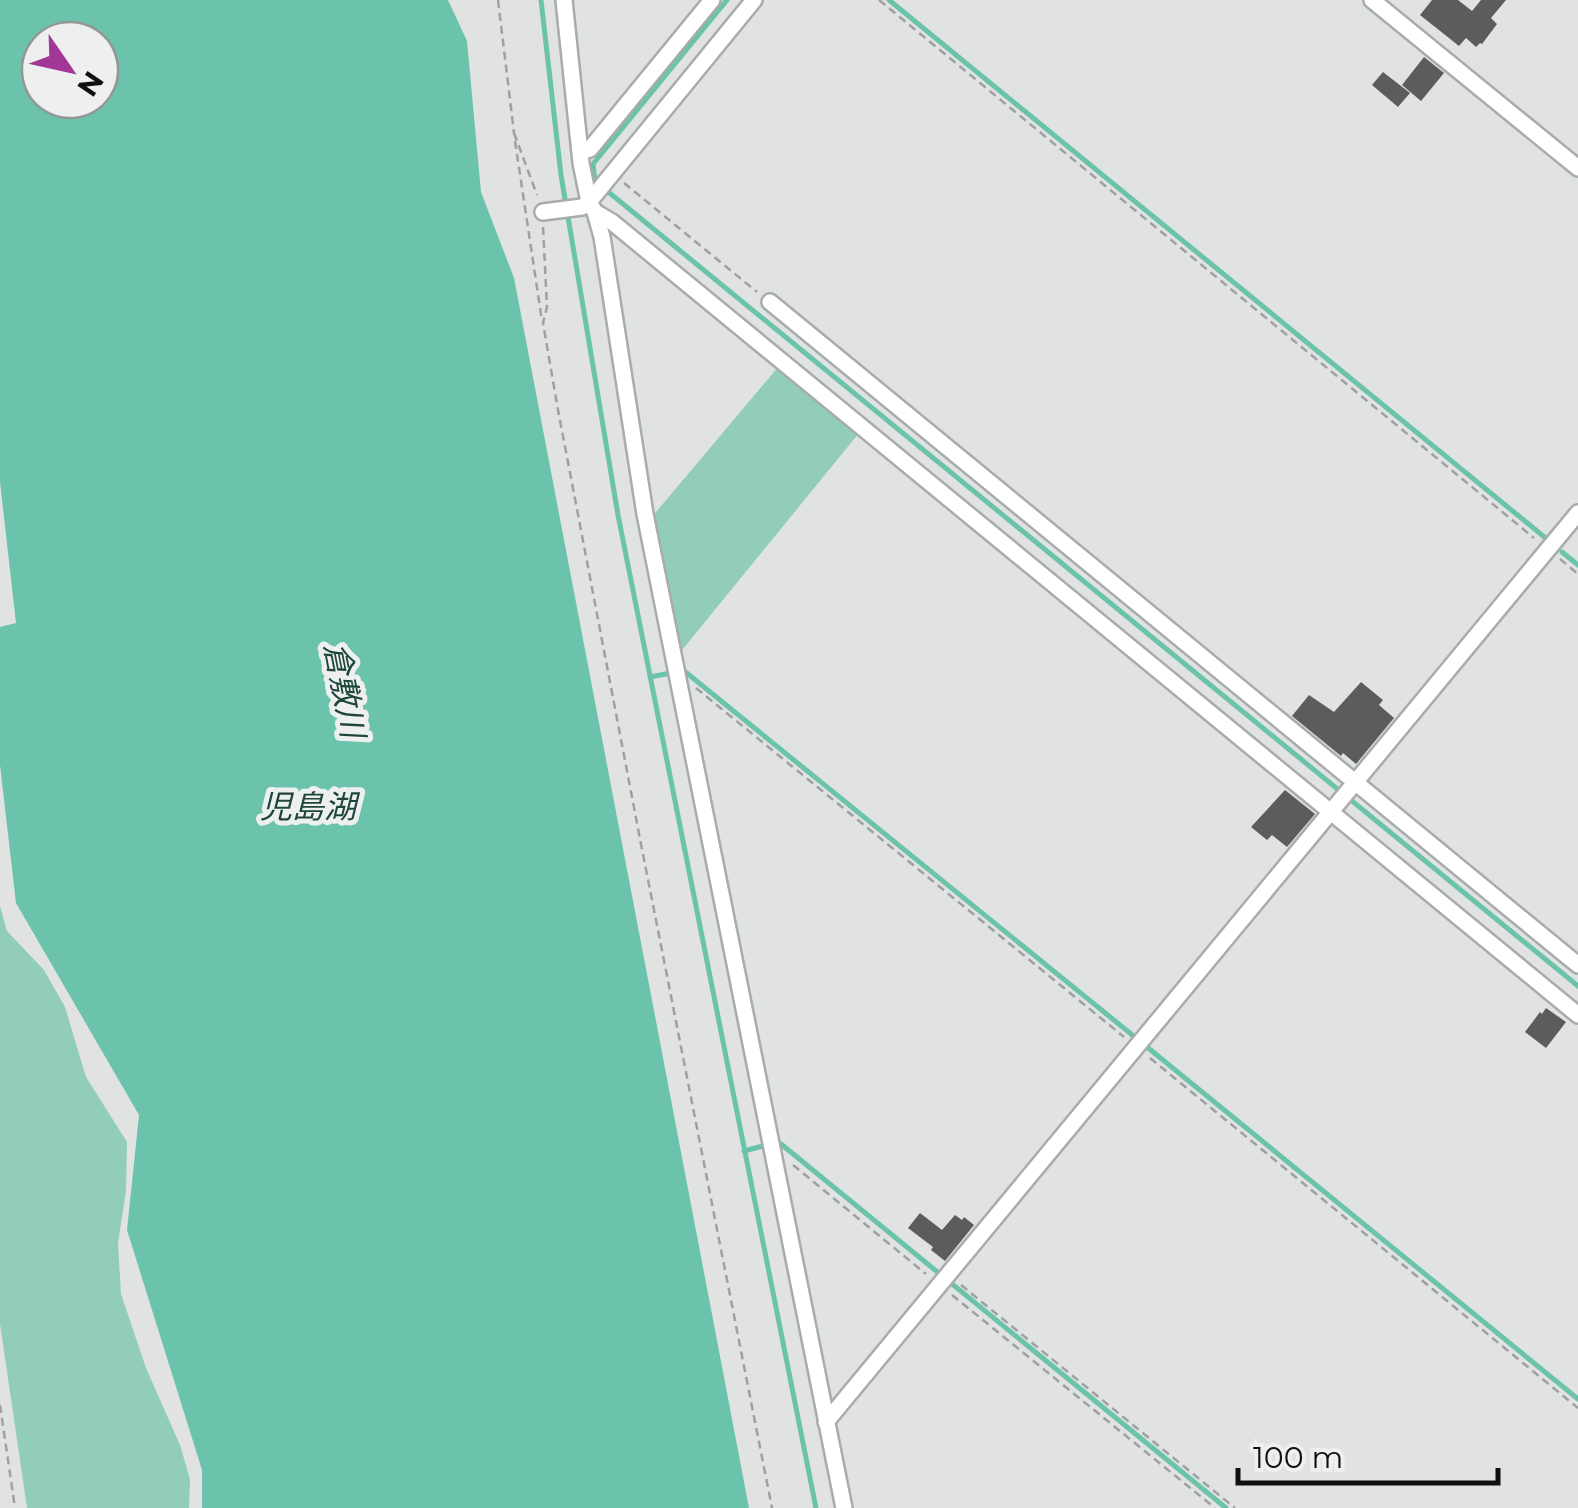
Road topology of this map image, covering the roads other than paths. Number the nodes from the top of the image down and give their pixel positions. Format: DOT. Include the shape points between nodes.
graph roads {
  1 [pos="564,0"];
  2 [pos="712,0"];
  3 [pos="754,0"];
  4 [pos="1372,0"];
  5 [pos="582,165"];
  6 [pos="1578,168"];
  7 [pos="597,195"];
  8 [pos="548,212"];
  9 [pos="770,302"];
  10 [pos="1578,513"];
  11 [pos="1344,797"];
  12 [pos="1578,965"];
  13 [pos="1578,1015"];
  14 [pos="826,1422"];
  15 [pos="844,1508"];
  1 -- 5 [label="street"];
  2 -- 5 [label="street"];
  3 -- 7 [label="street"];
  4 -- 6 [label="street"];
  5 -- 7 [label="street"];
  7 -- 8 [label="street"];
  7 -- 11 [label="street" via="627,234"];
  7 -- 14 [label="street" via="645,514"];
  9 -- 11 [label="street"];
  10 -- 11 [label="street"];
  11 -- 12 [label="street"];
  11 -- 13 [label="street"];
  11 -- 14 [label="street"];
  14 -- 15 [label="street"];
}
